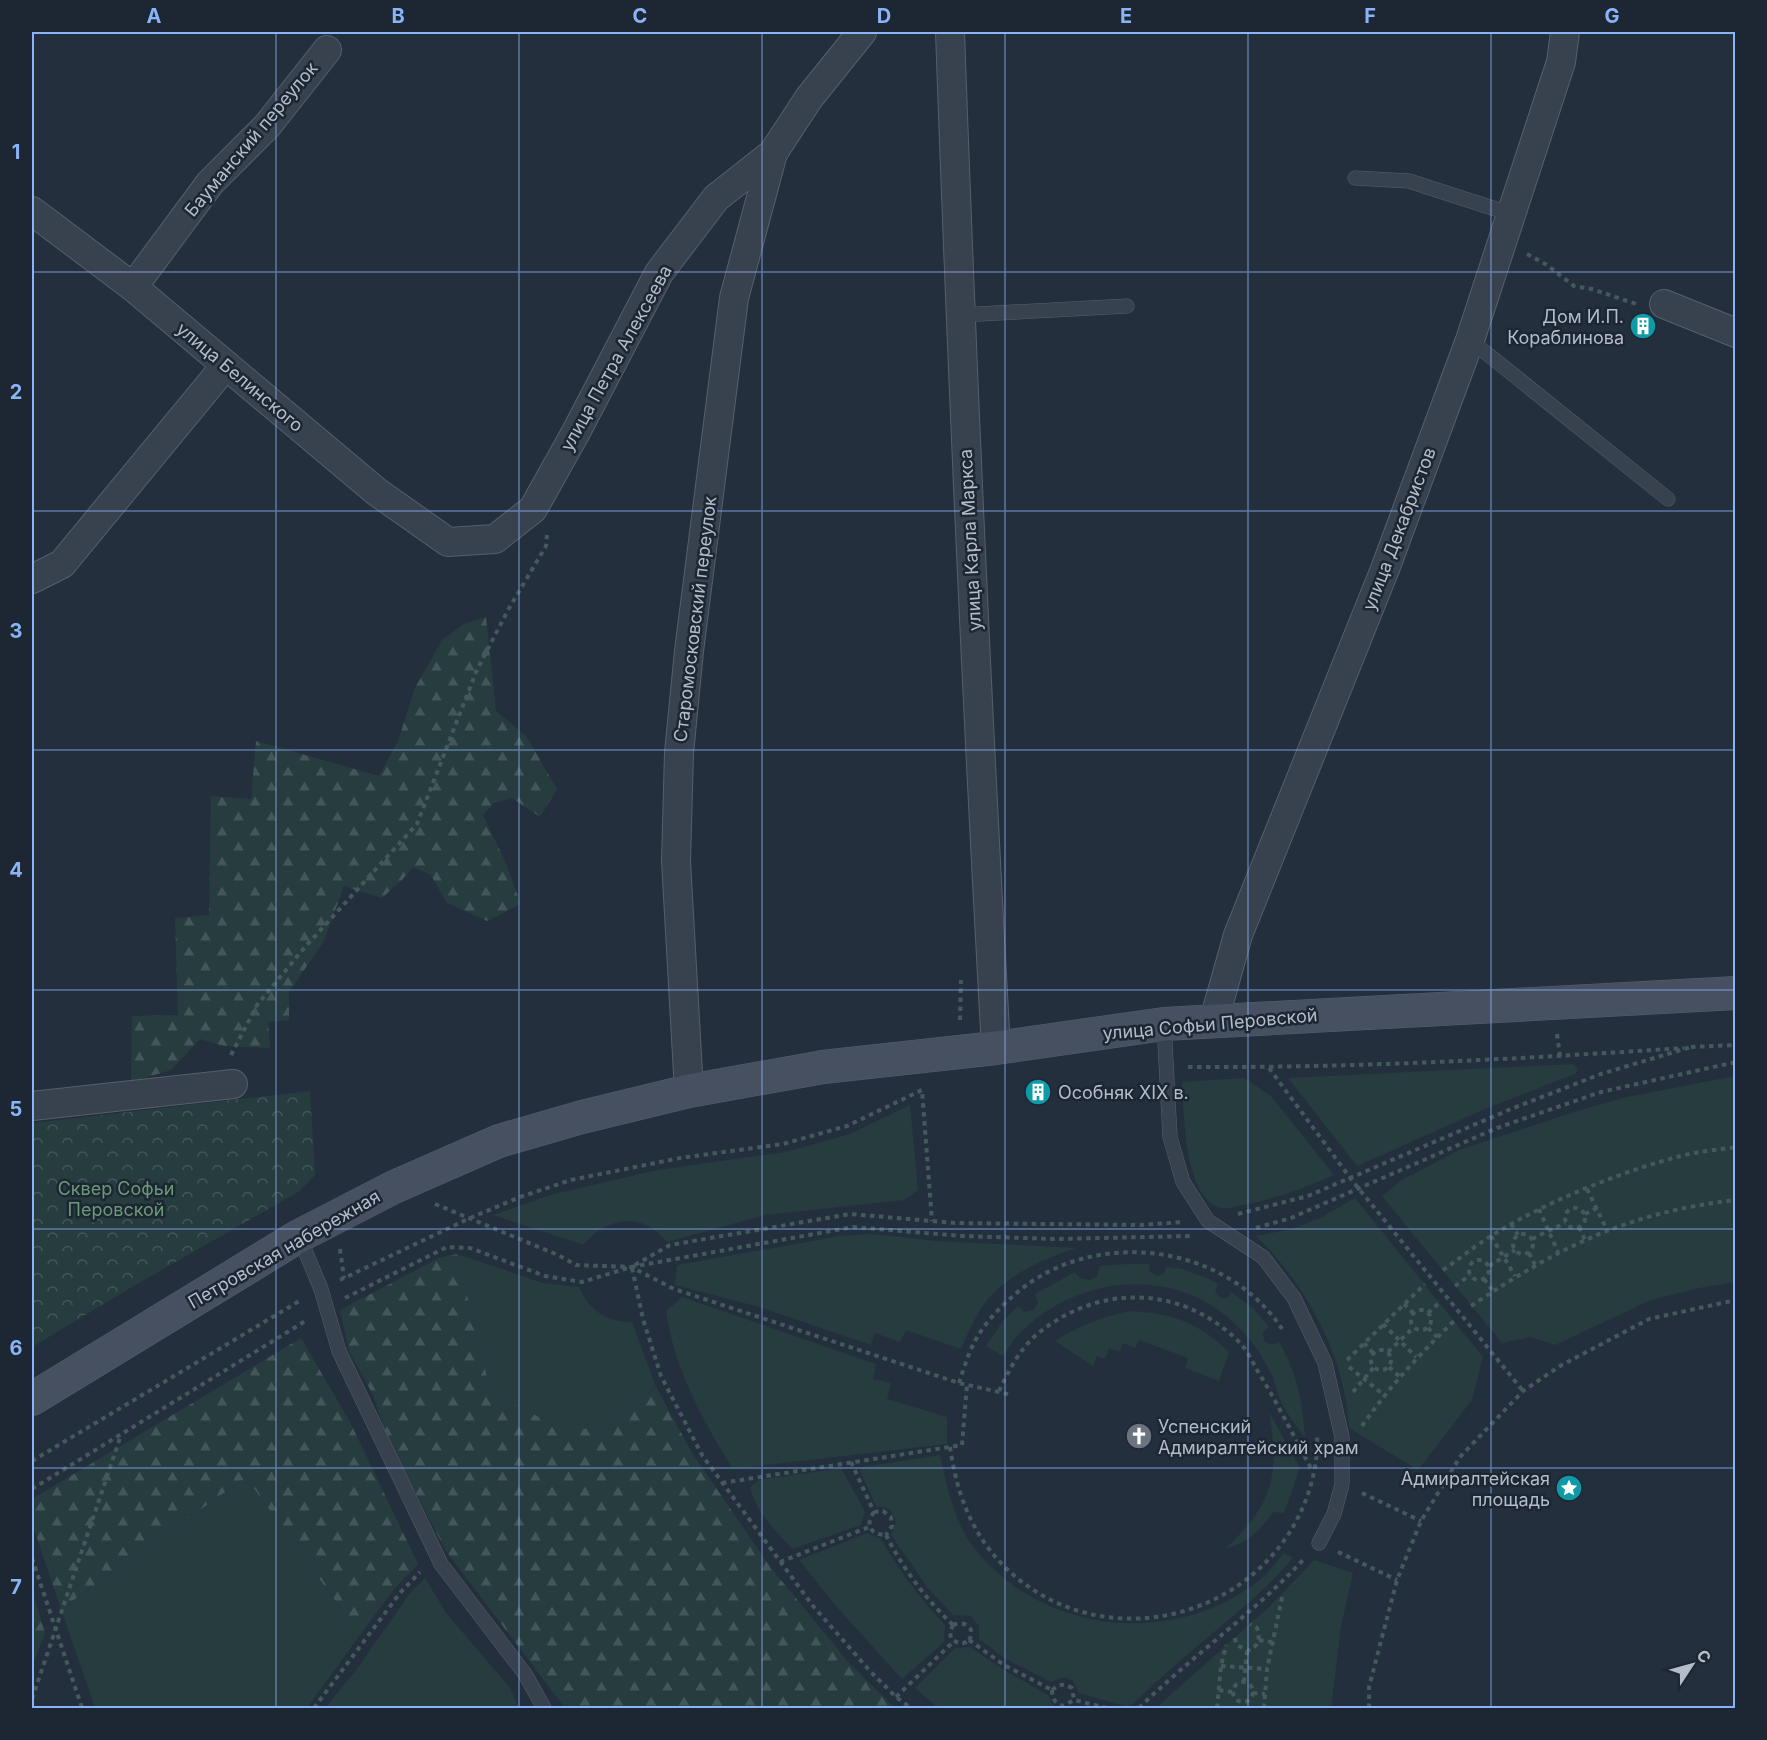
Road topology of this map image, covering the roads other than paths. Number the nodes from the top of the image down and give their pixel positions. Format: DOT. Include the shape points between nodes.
graph roads {
  1 [pos="862,32"];
  2 [pos="950,32"];
  3 [pos="1565,32"];
  4 [pos="327,50"];
  5 [pos="773,153"];
  6 [pos="1355,178"];
  7 [pos="32,211"];
  8 [pos="1511,214"];
  9 [pos="133,287"];
  10 [pos="1664,304"];
  11 [pos="1127,306"];
  12 [pos="960,315"];
  13 [pos="1736,333"];
  14 [pos="1470,340"];
  15 [pos="226,365"];
  16 [pos="1668,499"];
  17 [pos="448,542"];
  18 [pos="32,579"];
  19 [pos="1736,993"];
  20 [pos="1214,1020"];
  21 [pos="1164,1024"];
  22 [pos="996,1048"];
  23 [pos="233,1084"];
  24 [pos="689,1091"];
  25 [pos="32,1106"];
  26 [pos="299,1236"];
  27 [pos="32,1399"];
  28 [pos="1318,1543"];
  29 [pos="544,1708"];
  1 -- 5 [label="street, улица Петра Алексеева" via="809,98"];
  2 -- 12 [label="street, улица Карла Маркса"];
  3 -- 8 [label="street, улица Декабристов" via="1561,62"];
  4 -- 9 [label="street, Бауманский переулок" via="267,126 210,183"];
  5 -- 17 [label="street, улица Петра Алексеева" via="716,198 659,273 533,509 495,539"];
  5 -- 24 [label="street, Старомосковский переулок" via="734,298 679,753 676,861"];
  6 -- 8 [label="lane" via="1409,181"];
  7 -- 9 [label="street, улица Белинского"];
  8 -- 14 [label="street, улица Декабристов"];
  9 -- 15 [label="street, улица Белинского"];
  10 -- 13 [label="street"];
  11 -- 12 [label="lane"];
  12 -- 22 [label="street, улица Карла Маркса"];
  14 -- 16 [label="lane"];
  14 -- 20 [label="street, улица Декабристов" via="1385,569 1238,935"];
  15 -- 17 [label="street, улица Белинского" via="377,492"];
  15 -- 18 [label="street" via="62,564"];
  19 -- 20 [label="main road, улица Софьи Перовской"];
  20 -- 21 [label="main road, улица Софьи Перовской"];
  21 -- 22 [label="main road, улица Софьи Перовской"];
  21 -- 28 [label="lane" via="1170,1137 1183,1182 1208,1221 1263,1257 1294,1298 1325,1363 1342,1437 1342,1484 1334,1514"];
  22 -- 24 [label="main road, улица Софьи Перовской" via="823,1067"];
  23 -- 25 [label="street"];
  24 -- 26 [label="main road, Петровская набережная" via="499,1141 394,1187"];
  26 -- 27 [label="main road, Петровская набережная"];
  26 -- 29 [label="lane" via="321,1288 339,1351 436,1555 525,1674"];
}
